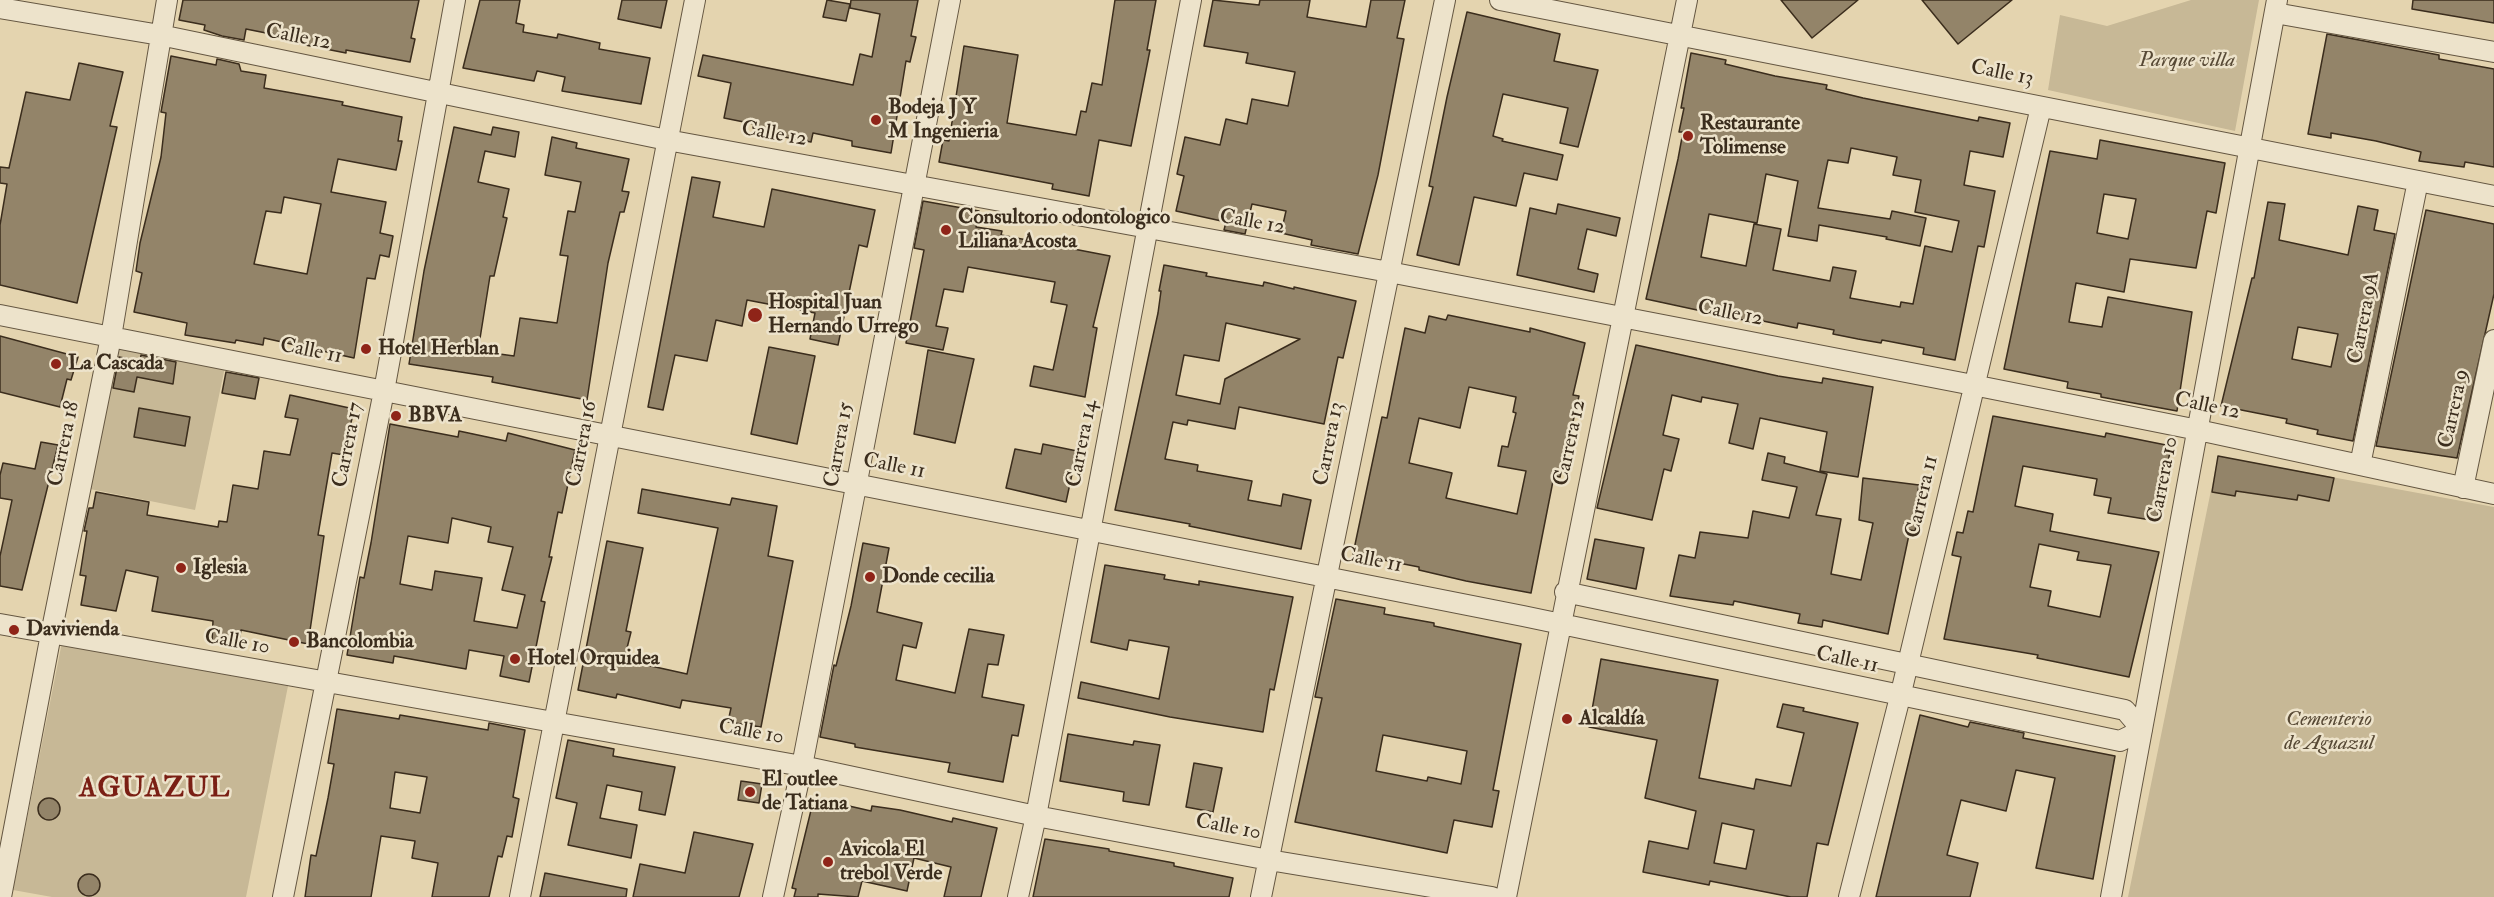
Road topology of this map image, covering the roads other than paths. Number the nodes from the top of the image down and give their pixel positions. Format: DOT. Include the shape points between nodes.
graph roads {
  1 [pos="167,0"];
  2 [pos="455,0"];
  3 [pos="695,0"];
  4 [pos="950,0"];
  5 [pos="1191,0"];
  6 [pos="1445,0"];
  7 [pos="1500,0"];
  8 [pos="1687,0"];
  9 [pos="2276,6"];
  10 [pos="0,8"];
  11 [pos="160,35"];
  12 [pos="1680,35"];
  13 [pos="2494,52"];
  14 [pos="437,90"];
  15 [pos="2041,107"];
  16 [pos="667,140"];
  17 [pos="2250,148"];
  18 [pos="2418,181"];
  19 [pos="912,185"];
  20 [pos="2494,196"];
  21 [pos="1148,228"];
  22 [pos="1389,272"];
  23 [pos="0,315"];
  24 [pos="1622,318"];
  25 [pos="111,337"];
  26 [pos="2494,342"];
  27 [pos="1973,386"];
  28 [pos="384,391"];
  29 [pos="2198,429"];
  30 [pos="609,435"];
  31 [pos="2360,465"];
  32 [pos="857,484"];
  33 [pos="2463,488"];
  34 [pos="2494,494"];
  35 [pos="1091,531"];
  36 [pos="1328,578"];
  37 [pos="1565,592"];
  38 [pos="1560,623"];
  39 [pos="0,624"];
  40 [pos="51,634"];
  41 [pos="1908,665"];
  42 [pos="327,684"];
  43 [pos="1900,697"];
  44 [pos="554,721"];
  45 [pos="2142,730"];
  46 [pos="802,766"];
  47 [pos="1036,816"];
  48 [pos="1269,860"];
  49 [pos="1,897"];
  50 [pos="282,897"];
  51 [pos="520,897"];
  52 [pos="773,897"];
  53 [pos="1018,897"];
  54 [pos="1261,897"];
  55 [pos="1492,897"];
  56 [pos="1506,897"];
  57 [pos="1849,897"];
  58 [pos="2111,897"];
  1 -- 11 [label="street, Carrera 18"];
  2 -- 14 [label="street, Carrera 17"];
  3 -- 16 [label="street, Carrera 16"];
  4 -- 19 [label="street, Carrera 15"];
  5 -- 21 [label="street, Carrera 14"];
  6 -- 22 [label="street, Carrera 13"];
  7 -- 12 [label="street, Calle 13"];
  8 -- 12 [label="street, Carrera 12"];
  9 -- 13 [label="street"];
  9 -- 17 [label="street, Carrera 10"];
  10 -- 11 [label="street, Calle 12"];
  11 -- 14 [label="street, Calle 12"];
  11 -- 25 [label="street, Carrera 18"];
  12 -- 15 [label="street, Calle 13"];
  12 -- 24 [label="street, Carrera 12"];
  14 -- 16 [label="street, Calle 12"];
  14 -- 28 [label="street, Carrera 17"];
  15 -- 17 [label="street, Calle 13"];
  15 -- 27 [label="street, Carrera 11"];
  16 -- 19 [label="street, Calle 12"];
  16 -- 30 [label="street, Carrera 16"];
  17 -- 18 [label="street, Calle 13"];
  17 -- 29 [label="street, Carrera 10"];
  18 -- 20 [label="street, Calle 13"];
  18 -- 31 [label="street, Carrera 9A"];
  19 -- 21 [label="street, Calle 12"];
  19 -- 32 [label="street, Carrera 15"];
  21 -- 22 [label="street, Calle 12"];
  21 -- 35 [label="street, Carrera 14"];
  22 -- 24 [label="street, Calle 12"];
  22 -- 36 [label="street, Carrera 13"];
  23 -- 25 [label="street, Calle 11"];
  24 -- 27 [label="street, Calle 12"];
  24 -- 37 [label="street, Carrera 12"];
  25 -- 28 [label="street, Calle 11"];
  25 -- 40 [label="street, Carrera 18"];
  26 -- 33 [label="street, Carrera 9"];
  27 -- 29 [label="street, Calle 12"];
  27 -- 41 [label="street, Carrera 11"];
  28 -- 30 [label="street, Calle 11"];
  28 -- 42 [label="street, Carrera 17"];
  29 -- 31 [label="street, Calle 12"];
  29 -- 45 [label="street, Carrera 10"];
  30 -- 32 [label="street, Calle 11"];
  30 -- 44 [label="street, Carrera 16"];
  31 -- 33 [label="street, Calle 12"];
  32 -- 35 [label="street, Calle 11"];
  32 -- 46 [label="street, Carrera 15"];
  33 -- 34 [label="street, Calle 12"];
  35 -- 36 [label="street, Calle 11"];
  35 -- 47 [label="street, Carrera 14"];
  36 -- 38 [label="street, Calle 11"];
  36 -- 48 [label="street, Carrera 13"];
  37 -- 38 [label="street, Carrera 12"];
  37 -- 41 [label="street, Calle 11"];
  38 -- 43 [label="street, Calle 11"];
  38 -- 56 [label="street, Carrera 12"];
  39 -- 40 [label="street, Calle 10"];
  40 -- 42 [label="street, Calle 10"];
  40 -- 49 [label="street, Carrera 18"];
  41 -- 43 [label="street, Carrera 11"];
  41 -- 45 [label="street, Calle 11" via="2125,711"];
  42 -- 44 [label="street, Calle 10"];
  42 -- 50 [label="street, Carrera 17"];
  43 -- 45 [label="street, Calle 11" via="2120,741"];
  43 -- 57 [label="street, Carrera 11"];
  44 -- 46 [label="street, Calle 10"];
  44 -- 51 [label="street, Carrera 16"];
  45 -- 58 [label="street, Carrera 10"];
  46 -- 47 [label="street, Calle 10"];
  46 -- 52 [label="street, Carrera 15"];
  47 -- 48 [label="street, Calle 10"];
  47 -- 53 [label="street, Carrera 14"];
  48 -- 54 [label="street, Carrera 13"];
  48 -- 55 [label="street, Calle 10"];
}
